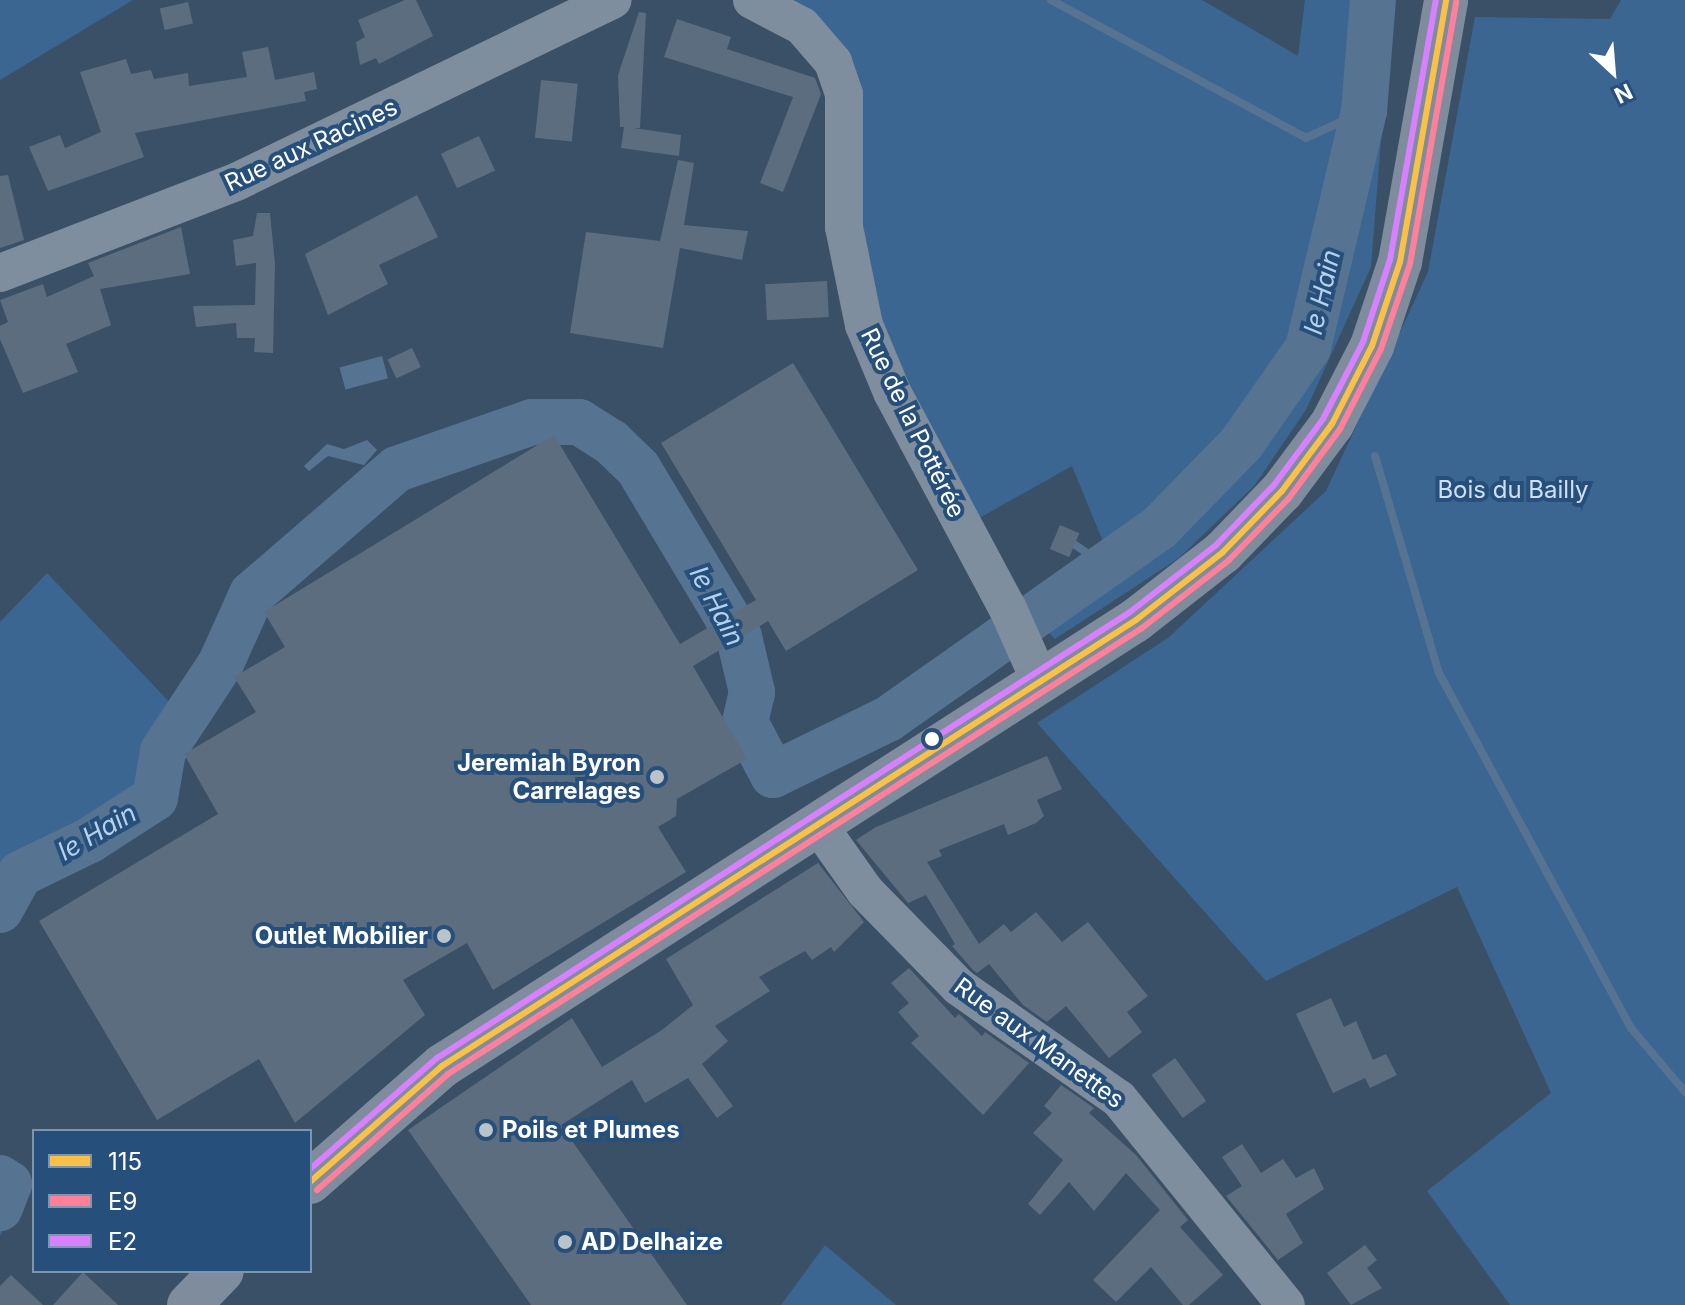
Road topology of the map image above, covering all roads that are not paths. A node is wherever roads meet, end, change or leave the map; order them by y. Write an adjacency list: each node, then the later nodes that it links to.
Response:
1 (613, 0): 4 (street, Rue aux Racines)
2 (752, 0): 5 (street, Rue de la Pottérée)
3 (1446, 0): 5 (main road)
4 (0, 273)
5 (1041, 683): 6 (main road)
6 (817, 823): 7 (main road); 10 (street, Rue aux Manettes)
7 (312, 1180)
8 (220, 1273): 9 (main road)
9 (189, 1305)
10 (1286, 1305)

